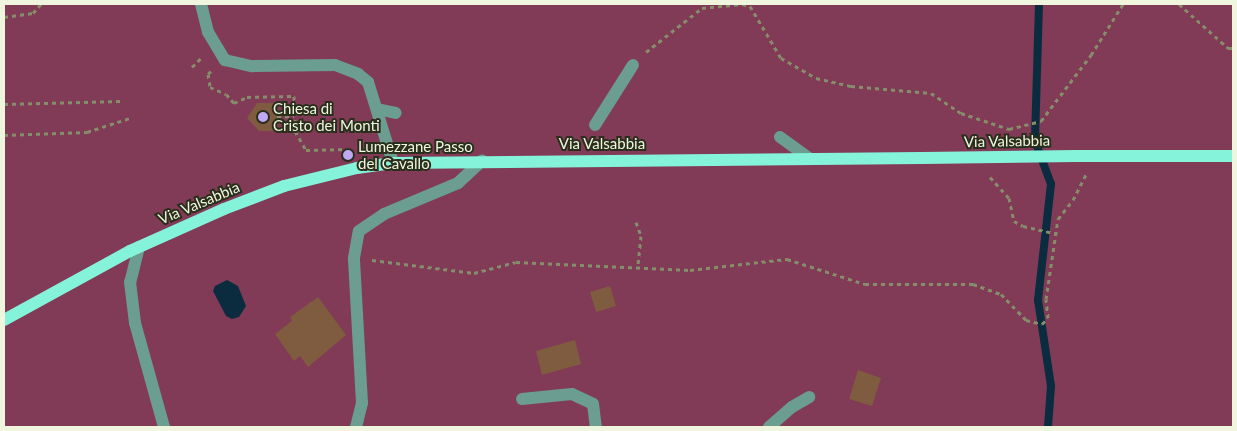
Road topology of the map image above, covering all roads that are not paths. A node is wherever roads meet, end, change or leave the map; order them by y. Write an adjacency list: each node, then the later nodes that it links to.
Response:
1 (200, 4): 3 (street)
2 (633, 65): 5 (street)
3 (377, 109): 4 (street); 10 (street)
4 (396, 113)
5 (596, 125)
6 (780, 137): 8 (street)
7 (1233, 156): 8 (main road, Via Valsabbia, bridge)
8 (810, 159): 9 (main road, Via Valsabbia)
9 (482, 161): 10 (main road, Via Valsabbia); 16 (street)
10 (393, 163): 11 (main road, Via Valsabbia)
11 (135, 249): 12 (main road, Via Valsabbia); 15 (street)
12 (4, 320)
13 (810, 397): 18 (street)
14 (522, 399): 17 (street)
15 (164, 427)
16 (356, 427)
17 (596, 427)
18 (769, 427)

